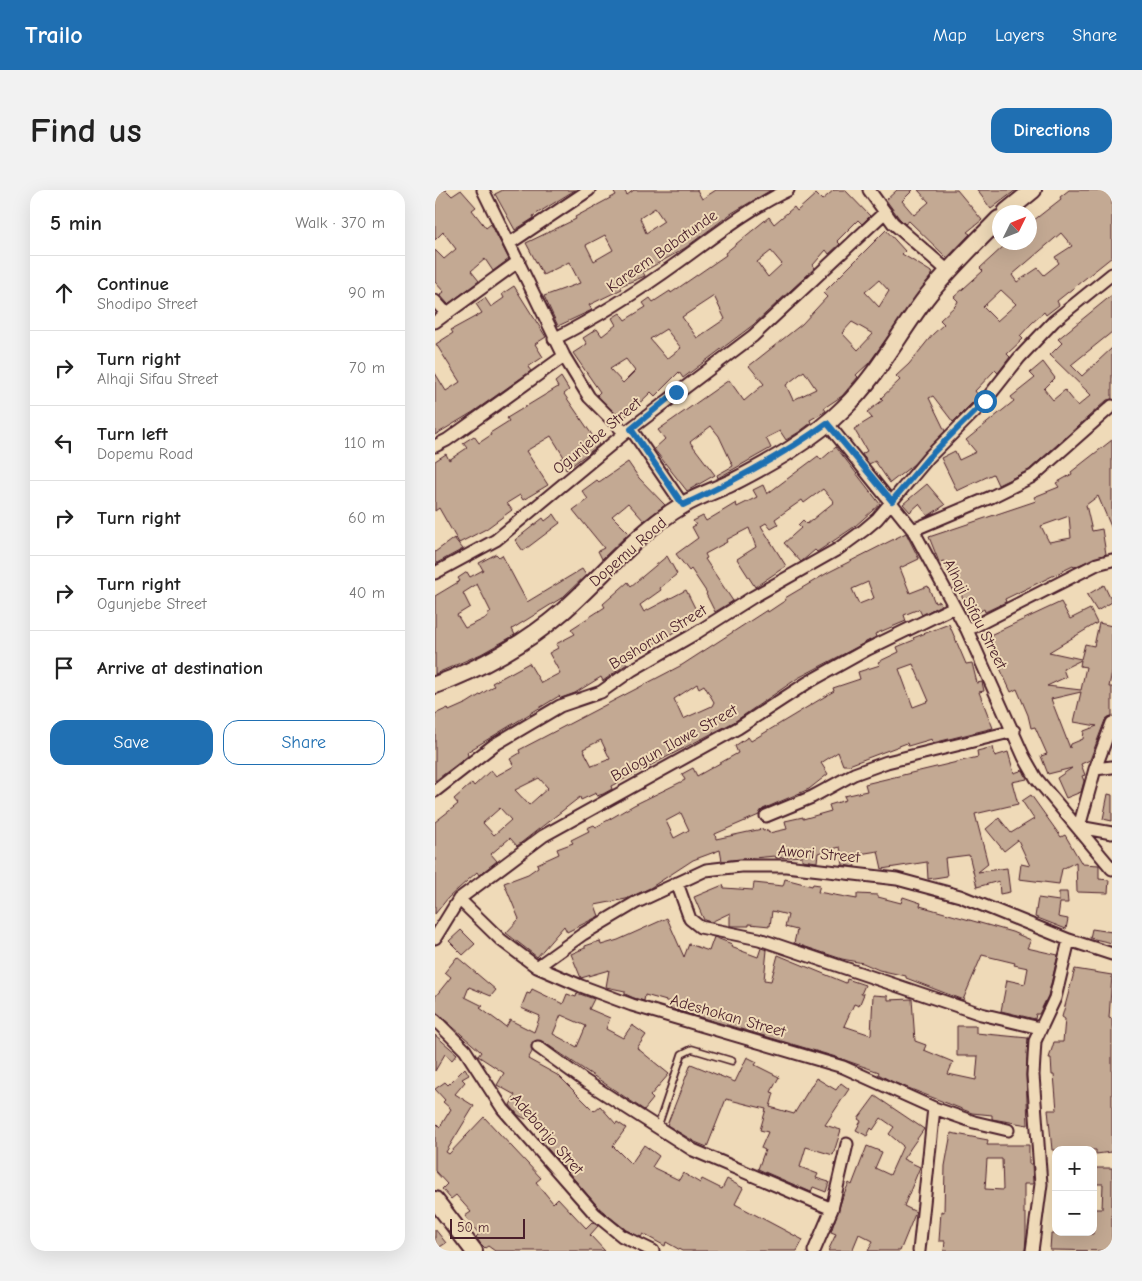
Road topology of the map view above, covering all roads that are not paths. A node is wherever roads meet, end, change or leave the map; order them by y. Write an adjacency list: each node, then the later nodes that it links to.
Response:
1 (483, 190): 9 (street)
2 (589, 190): 9 (street)
3 (788, 190): 16 (street, Kareem Babatunde)
4 (869, 190): 7 (street)
5 (1033, 190): 6 (main road)
6 (1015, 205)
7 (884, 213): 11 (street); 20 (street, Ogunjebe Street)
8 (992, 226): 11 (main road, Dopemu Road)
9 (510, 243): 10 (street)
10 (519, 261): 14 (street); 16 (street)
11 (948, 272): 19 (main road, Dopemu Road)
12 (1112, 274): 22 (street, Bashorun Street)
13 (435, 301): 14 (street)
14 (447, 314): 15 (street)
15 (435, 322)
16 (554, 339): 17 (street)
17 (564, 356): 20 (street); 21 (street)
18 (1112, 406): 24 (street)
19 (827, 423): 22 (street, Alhaji Sifau Street); 23 (main road, Dopemu Road)
20 (628, 431): 23 (street); 26 (street, Ogunjebe Street)
21 (435, 446)
22 (892, 501): 24 (street, Alhaji Sifau Street); 34 (street, Bashorun Street)
23 (683, 505): 29 (main road, Dopemu Road)
24 (913, 530): 27 (street, Alhaji Sifau Street)
25 (1112, 560): 28 (street)
26 (435, 573)
27 (954, 607): 28 (street, Alhaji Sifau Street); 40 (street, Balogun Ilawe Street)
28 (967, 630): 31 (street, Alhaji Sifau Street)
29 (435, 685)
30 (1112, 723): 33 (street)
31 (1013, 731): 35 (street); 36 (street, Alhaji Sifau Street)
32 (1112, 767): 33 (street)
33 (1095, 769): 36 (street)
34 (435, 791)
35 (766, 816)
36 (1079, 827): 37 (street); 38 (street, Alhaji Sifau Street)
37 (1112, 833)
38 (1112, 869)
39 (677, 883): 42 (street, Awori Street); 44 (street, Awori Street); 46 (street)
40 (459, 899): 41 (street, Balogun Ilawe Street); 44 (street, Adeshokan Street)
41 (435, 938)
42 (1069, 940): 43 (street, Awori Street); 46 (street)
43 (1112, 954)
44 (537, 967): 49 (street, Adeshokan Street)
45 (435, 1020): 56 (street, Adebanjo Stret)
46 (1041, 1028): 59 (street)
47 (538, 1047): 50 (street)
48 (732, 1061): 50 (lane)
49 (934, 1108): 51 (street, Adeshokan Street); 58 (street)
50 (657, 1128): 54 (street)
51 (1008, 1130)
52 (847, 1144): 54 (street)
53 (435, 1200): 55 (main road)
54 (832, 1209): 57 (street)
55 (474, 1251)
56 (653, 1251)
57 (814, 1251)
58 (919, 1251)
59 (1032, 1251)

